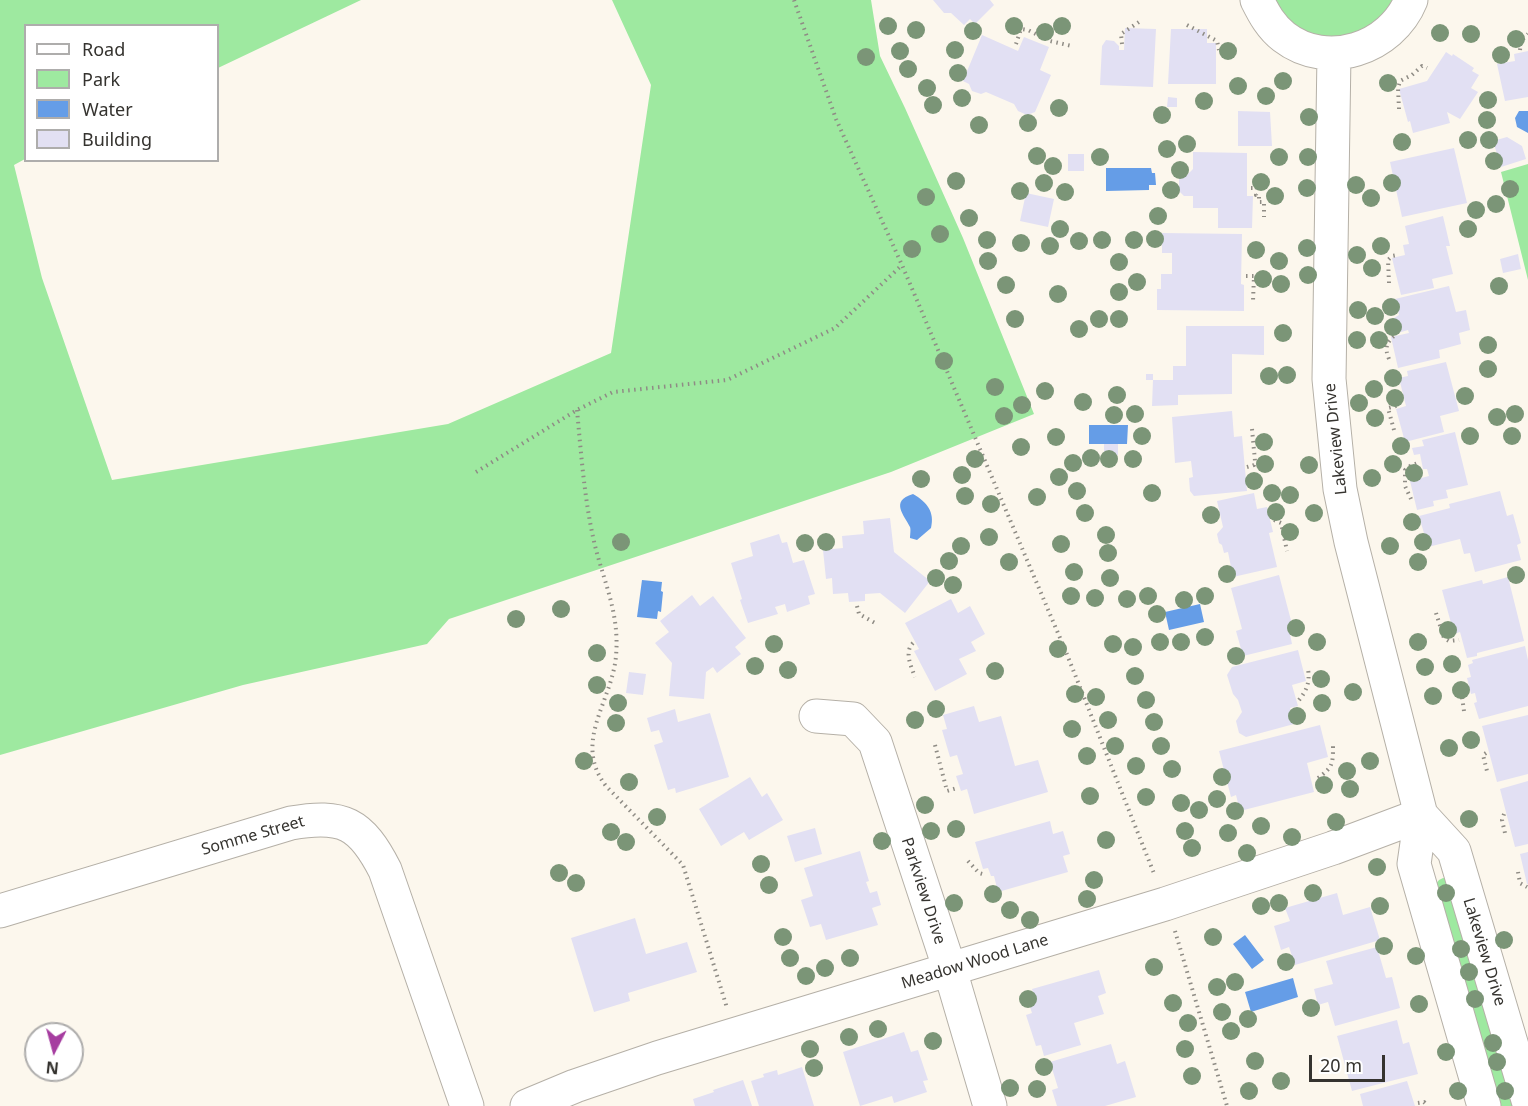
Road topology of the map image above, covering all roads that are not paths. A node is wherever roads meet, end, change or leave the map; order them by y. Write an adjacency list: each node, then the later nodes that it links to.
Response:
1 (1257, 0): 3 (street)
2 (1411, 0): 3 (street)
3 (1334, 54): 5 (street, Lakeview Drive)
4 (816, 717): 7 (street, Parkview Drive)
5 (1421, 815): 7 (street, Meadow Wood Lane); 8 (street, Lakeview Drive); 12 (street, Lakeview Drive)
6 (0, 911): 9 (street, Somme Street)
7 (950, 970): 10 (street, Meadow Wood Lane); 11 (street, Parkview Drive)
8 (1528, 1100)
9 (467, 1106)
10 (527, 1106)
11 (990, 1106)
12 (1484, 1106)

